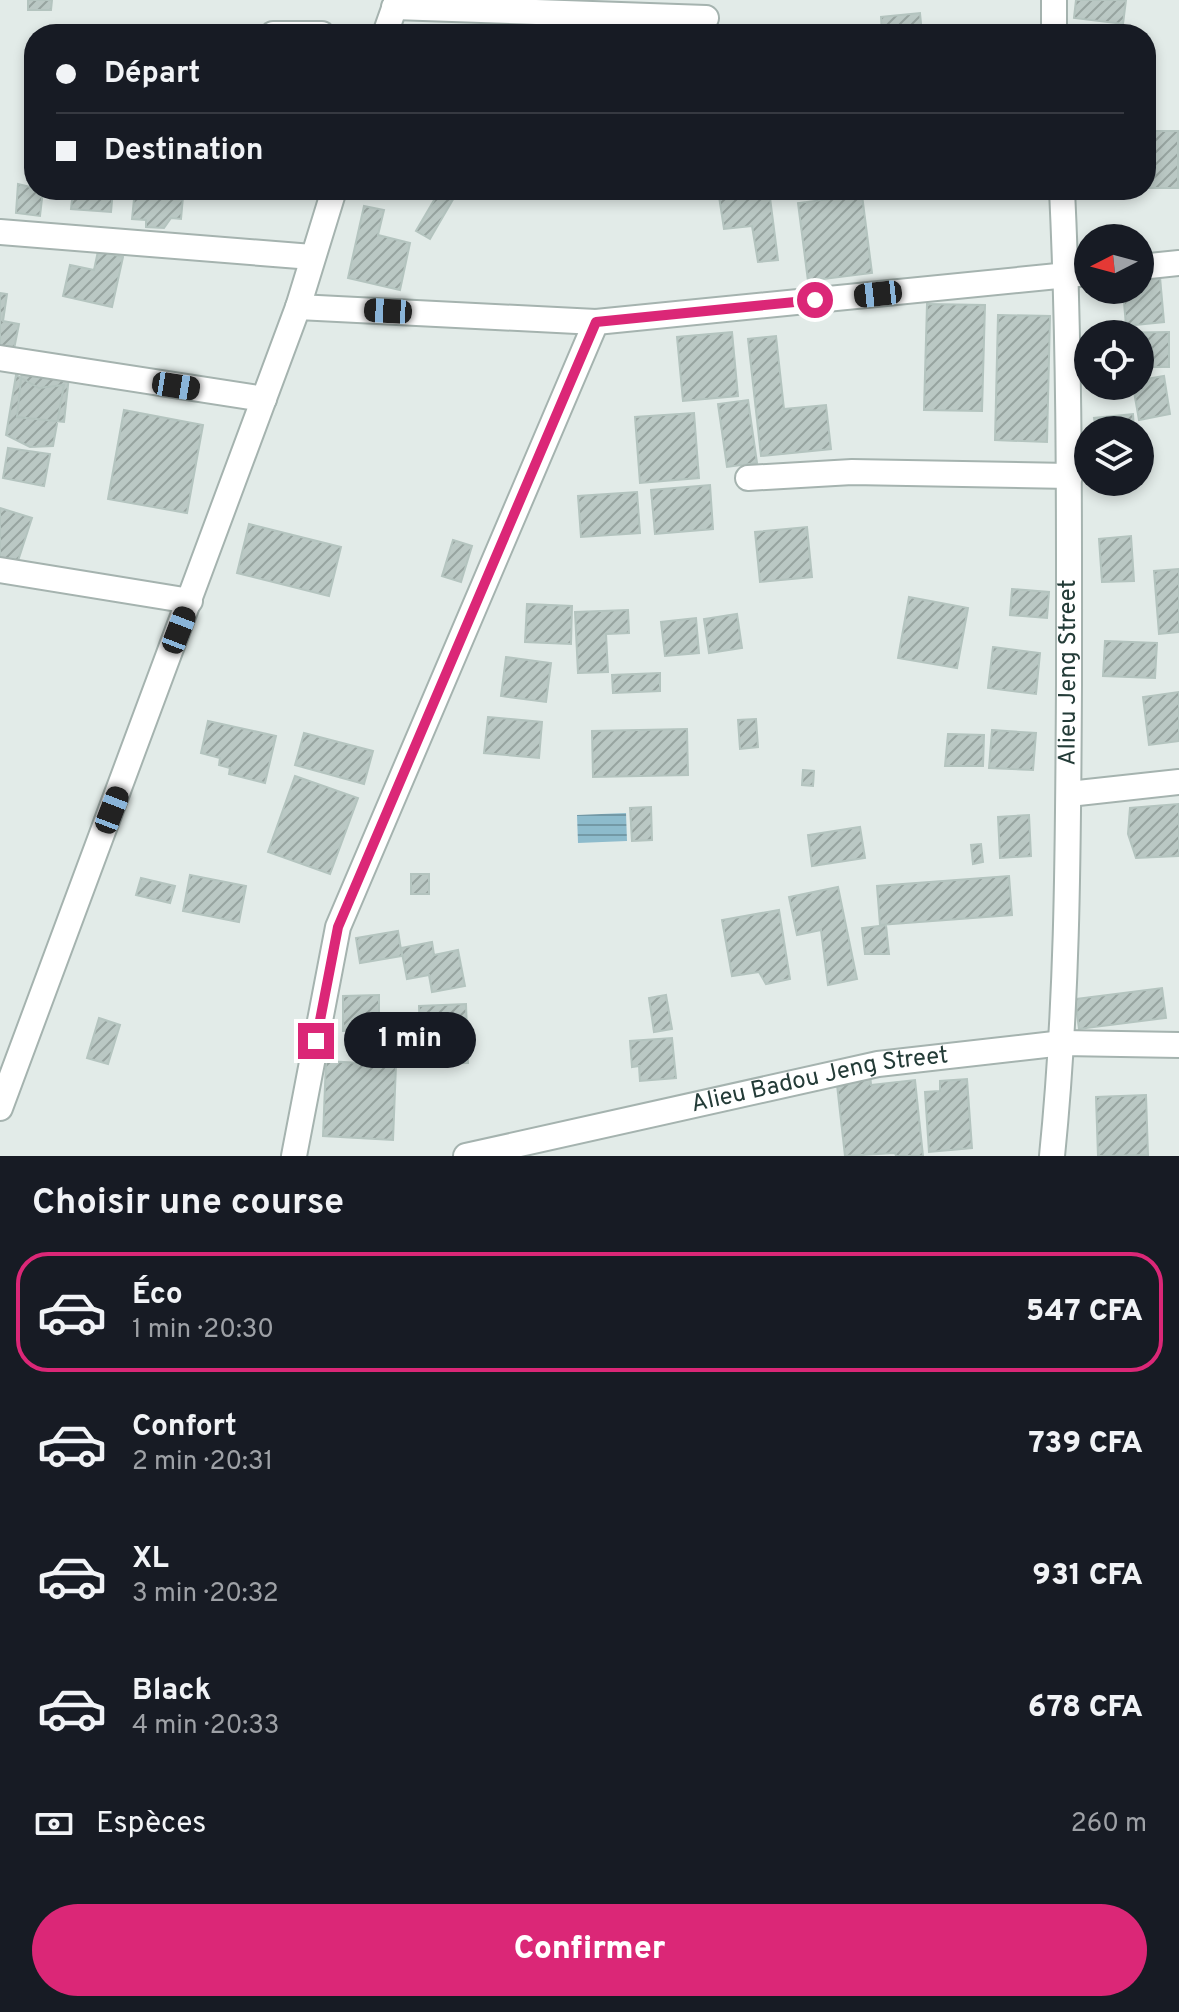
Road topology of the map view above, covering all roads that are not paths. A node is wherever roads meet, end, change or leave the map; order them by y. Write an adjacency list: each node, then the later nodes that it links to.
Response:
1 (1054, 0): 5 (street)
2 (395, 3): 3 (street); 4 (street)
3 (706, 18)
4 (388, 24)
5 (1054, 24)
6 (331, 200): 9 (street)
7 (1064, 200): 10 (street, Alieu Jeng Street)
8 (0, 232): 9 (street)
9 (312, 257): 15 (street)
10 (1074, 257)
11 (1179, 263): 12 (street)
12 (1154, 266)
13 (1074, 274): 16 (street)
14 (1076, 304): 19 (street, Alieu Jeng Street)
15 (298, 307): 16 (street); 18 (street)
16 (596, 322): 28 (street)
17 (0, 358): 18 (street)
18 (264, 399): 22 (street)
19 (1070, 476): 20 (street); 24 (street, Alieu Jeng Street)
20 (748, 478)
21 (0, 570): 22 (street)
22 (190, 601): 27 (street)
23 (1179, 782): 24 (street)
24 (1069, 794): 25 (street, Alieu Jeng Street)
25 (1063, 1043): 26 (street, Alieu Badou Jeng Street); 29 (street, Alieu Badou Jeng Street); 30 (street, Alieu Jeng Street)
26 (1179, 1045)
27 (0, 1108)
28 (294, 1156)
29 (466, 1156)
30 (1052, 1156)

